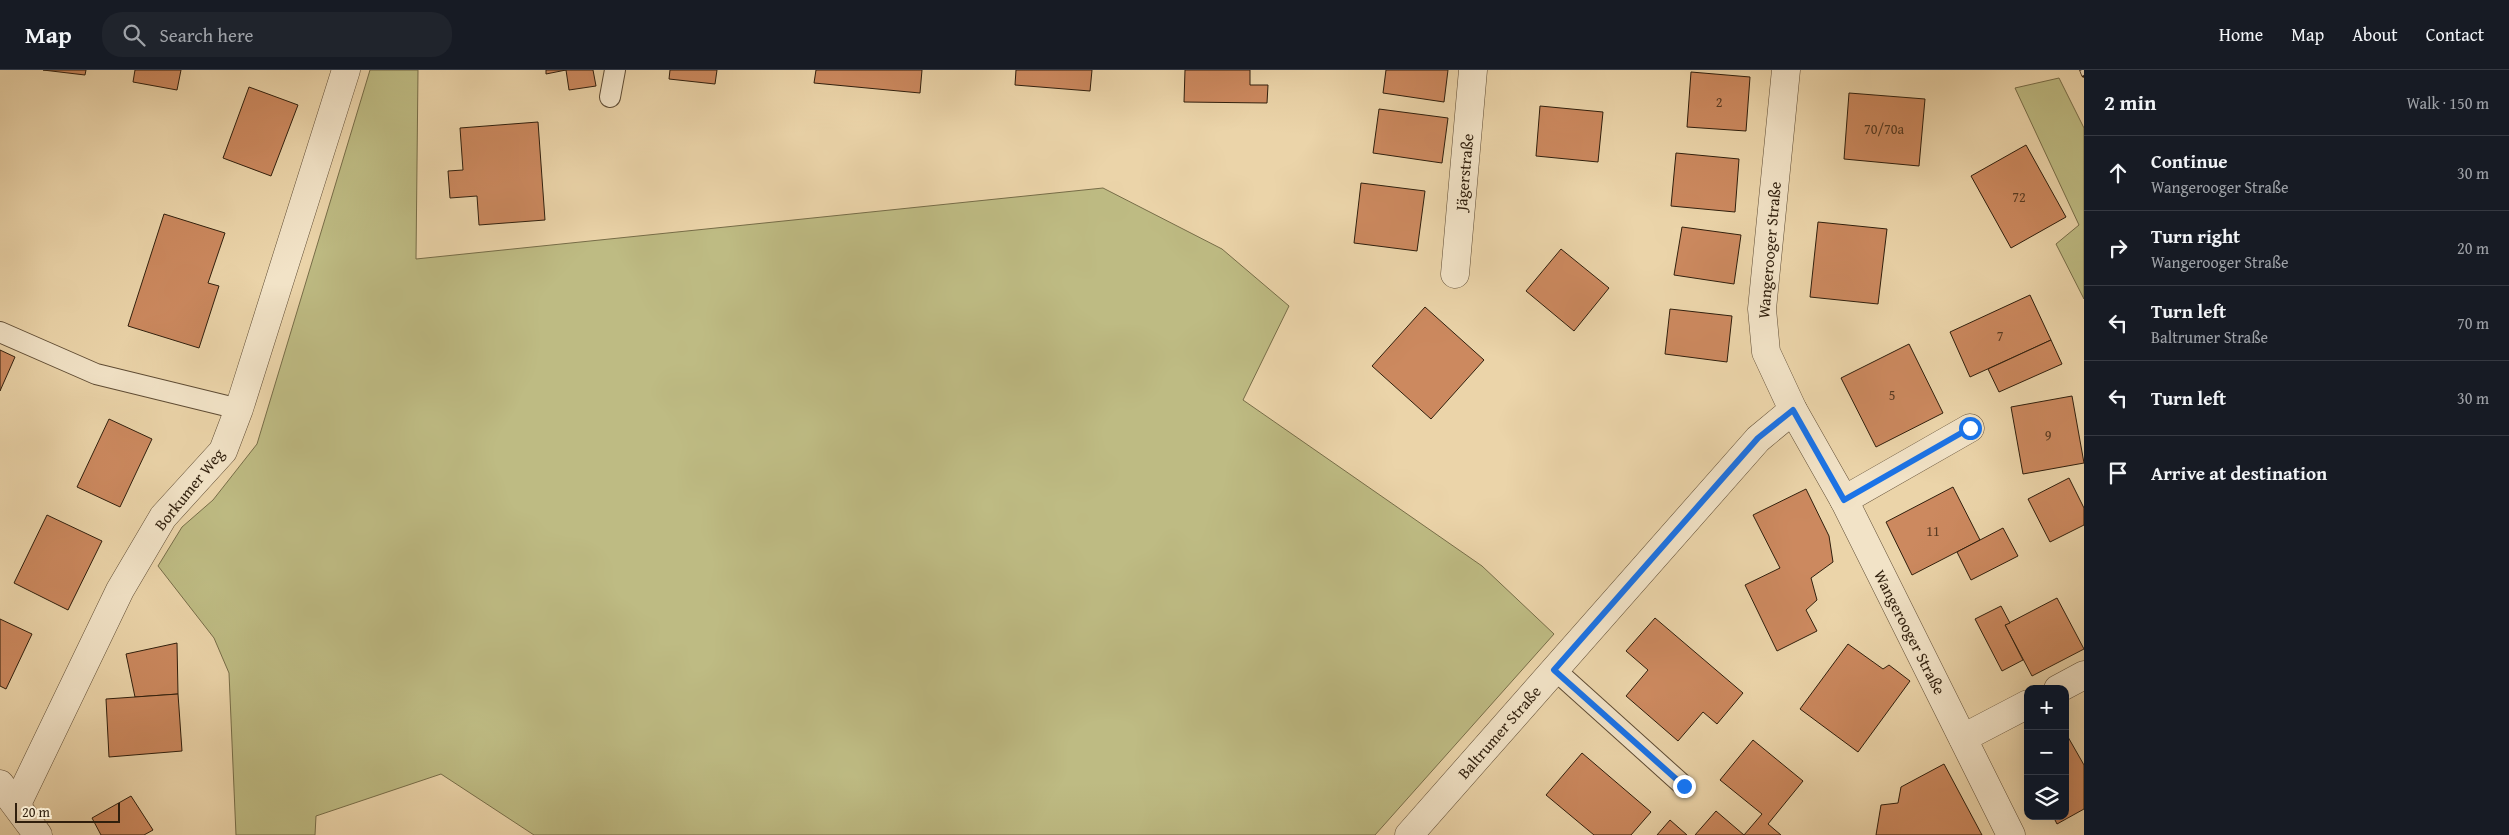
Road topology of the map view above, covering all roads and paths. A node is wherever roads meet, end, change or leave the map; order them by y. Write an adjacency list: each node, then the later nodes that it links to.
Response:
1 (346, 70): 8 (street, Borkumer Weg)
2 (614, 70): 5 (lane)
3 (1474, 70): 6 (street, Jägerstraße)
4 (1786, 70): 9 (street, Wangerooger Straße)
5 (610, 97)
6 (1455, 274)
7 (0, 332): 8 (lane)
8 (239, 409): 19 (street, Borkumer Weg)
9 (1793, 410): 11 (street, Wangerooger Straße); 12 (street, Baltrumer Straße)
10 (1970, 428): 11 (street)
11 (1844, 500): 16 (street, Wangerooger Straße)
12 (1554, 670): 18 (lane); 21 (street, Baltrumer Straße)
13 (2084, 675): 14 (street)
14 (2065, 685)
15 (2024, 706): 16 (street)
16 (1963, 738): 22 (street, Wangerooger Straße)
17 (0, 784): 19 (street)
18 (1684, 786)
19 (17, 804): 20 (street)
20 (38, 835)
21 (1409, 835)
22 (2010, 835)

